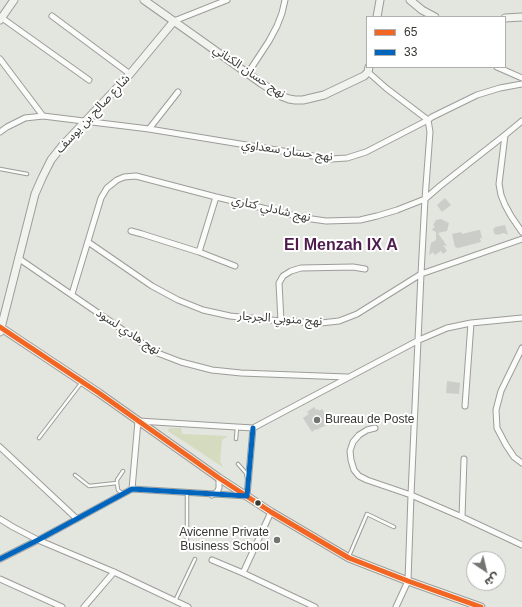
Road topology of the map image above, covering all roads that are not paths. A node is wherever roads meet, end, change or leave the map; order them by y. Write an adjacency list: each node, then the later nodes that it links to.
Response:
1 (14, 0): 12 (street)
2 (144, 0): 13 (street, نهج حسان الكناني)
3 (227, 0): 13 (street)
4 (285, 0): 17 (street)
5 (380, 0): 8 (street)
6 (410, 0): 9 (street)
7 (52, 16): 18 (street)
8 (378, 16)
9 (432, 16)
10 (522, 17): 11 (street)
11 (506, 18)
12 (1, 19): 20 (street)
13 (174, 21): 17 (street, نهج حسان الكناني); 18 (street, شارع صالح بن يوسف)
14 (0, 59): 23 (street)
15 (499, 68): 19 (street)
16 (368, 69): 17 (street, نهج حسان الكناني); 24 (street)
17 (248, 73)
18 (130, 74): 26 (street, شارع صالح بن يوسف)
19 (522, 78)
20 (88, 80)
21 (522, 84): 24 (street, نهج حسان سعداوي)
22 (178, 92): 27 (street)
23 (43, 116): 26 (street, نهج حسان سعداوي); 28 (street, نهج حسان سعداوي)
24 (428, 120): 27 (street, نهج حسان سعداوي); 33 (street)
25 (522, 120): 29 (street, نهج شادلي كتاري)
26 (85, 121): 27 (street, نهج حسان سعداوي); 39 (street, شارع صالح بن يوسف)
27 (149, 129)
28 (0, 132)
29 (505, 135): 33 (street, نهج شادلي كتاري); 35 (street)
30 (0, 169): 31 (lane)
31 (27, 174)
32 (216, 197): 33 (street, نهج شادلي كتاري); 37 (street, نهج شادلي كتاري); 38 (street)
33 (425, 199): 42 (street)
34 (131, 231): 38 (street)
35 (522, 232)
36 (522, 239): 42 (street, نهج منوبي الجرجار)
37 (88, 242): 43 (street, نهج شادلي كتاري); 45 (street, نهج منوبي الجرجار)
38 (198, 252): 40 (street)
39 (18, 258): 43 (street, نهج هادي لسود); 47 (street, شارع صالح بن يوسف)
40 (235, 266)
41 (365, 269): 45 (street)
42 (422, 274): 45 (street, نهج منوبي الجرجار); 48 (street)
43 (72, 294): 50 (street, نهج هادي لسود)
44 (522, 318): 46 (street)
45 (281, 321)
46 (470, 323): 48 (street); 52 (street)
47 (0, 329): 51 (street)
48 (419, 340): 50 (street); 72 (street)
49 (522, 348): 61 (street)
50 (348, 377): 55 (street)
51 (82, 381): 53 (street); 57 (lane)
52 (466, 406)
53 (138, 420): 54 (street); 65 (street); 68 (street)
54 (237, 427): 55 (street); 58 (lane)
55 (253, 428): 66 (street)
56 (375, 428): 72 (street)
57 (39, 438)
58 (236, 440)
59 (0, 447): 77 (street)
60 (464, 459): 75 (street)
61 (522, 463)
62 (238, 464): 66 (lane)
63 (123, 471): 67 (lane)
64 (76, 475): 67 (lane)
65 (219, 478): 71 (street); 73 (street)
66 (248, 483): 73 (street)
67 (117, 484): 70 (lane)
68 (132, 488): 69 (street); 70 (street)
69 (187, 493): 71 (street); 81 (lane)
70 (123, 494): 77 (street)
71 (212, 495): 73 (street)
72 (411, 495): 75 (street); 89 (street)
73 (247, 496): 74 (street)
74 (271, 512): 83 (street); 87 (street)
75 (462, 516): 80 (street)
76 (0, 519): 79 (street)
77 (77, 519): 79 (street)
78 (394, 527): 83 (lane)
79 (38, 540): 82 (street); 86 (street)
80 (522, 545)
81 (187, 548)
82 (0, 558)
83 (349, 558): 89 (street)
84 (195, 559): 90 (lane)
85 (212, 560): 87 (street)
86 (114, 572): 90 (street); 93 (street)
87 (243, 573): 94 (street)
88 (0, 579): 92 (street)
89 (408, 581): 95 (street); 96 (street)
90 (175, 601): 91 (street)
91 (185, 606)
92 (62, 607)
93 (84, 607)
94 (313, 607)
95 (396, 607)
96 (481, 607)

